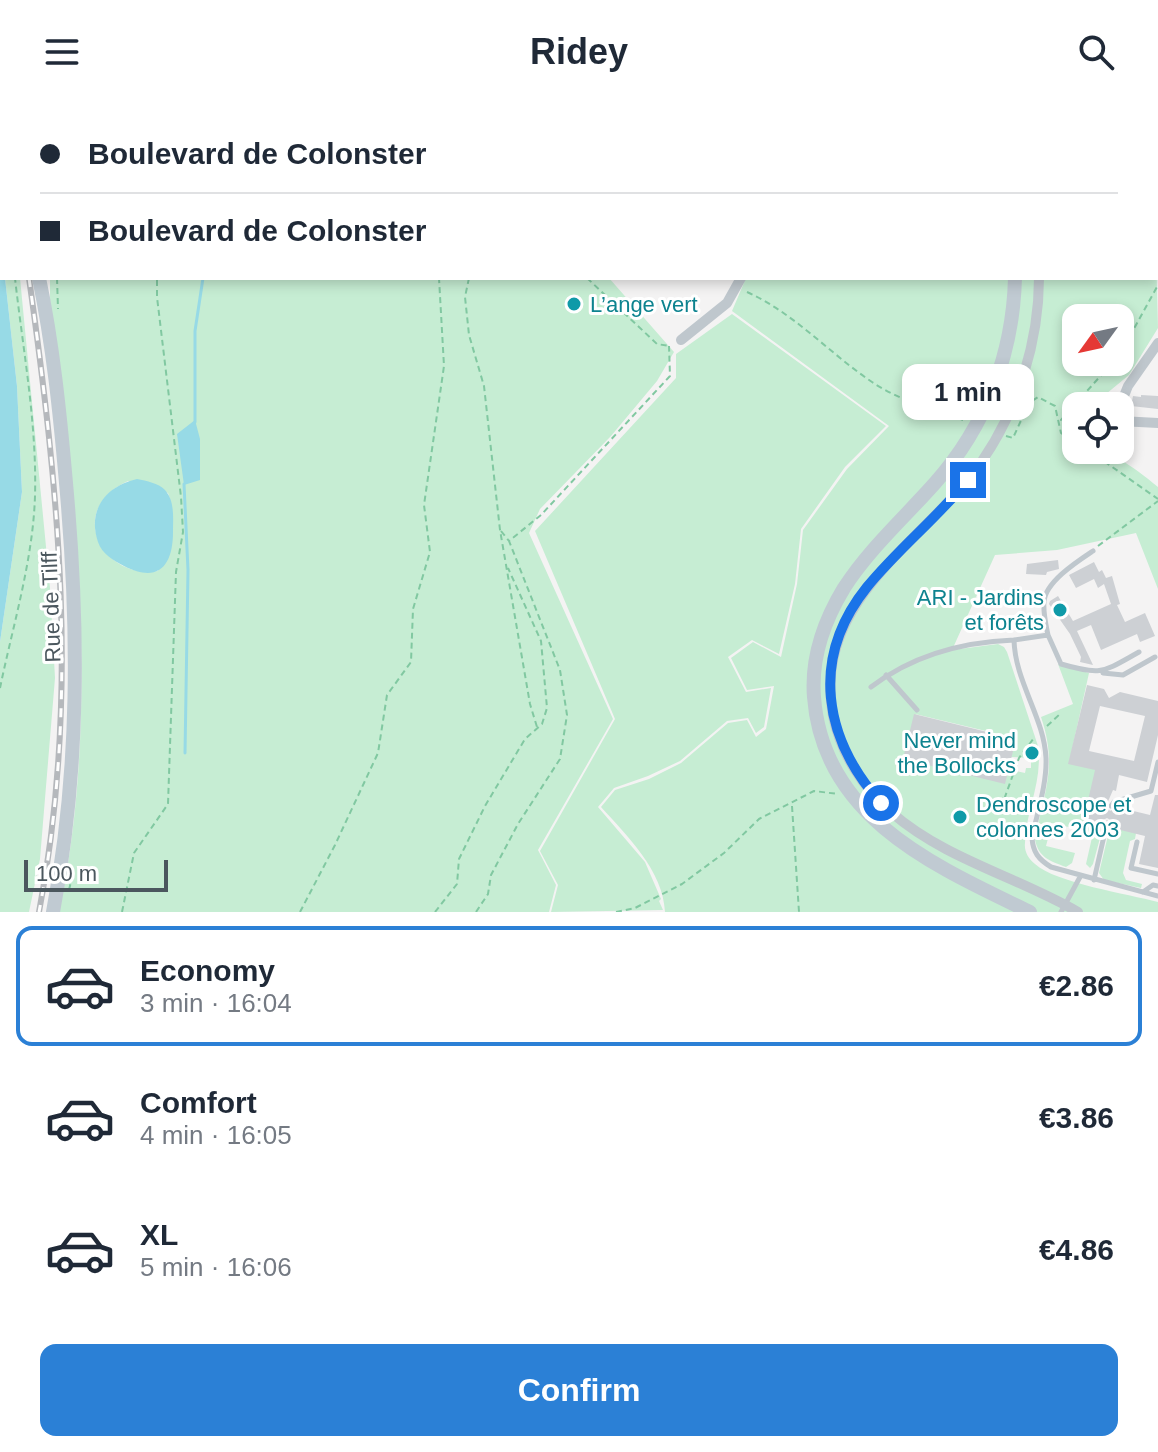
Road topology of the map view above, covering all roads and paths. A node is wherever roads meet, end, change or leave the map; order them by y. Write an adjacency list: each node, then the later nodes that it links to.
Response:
1 (15, 280): 35 (path)
2 (41, 280): 54 (main road, Rue de Tilff)
3 (157, 280): 55 (path)
4 (439, 280): 56 (path)
5 (469, 280): 24 (path)
6 (589, 280): 25 (path)
7 (1015, 280): 61 (main road)
8 (1039, 280): 53 (street)
9 (739, 283): 12 (street); 17 (path)
10 (1158, 285): 11 (path)
11 (1134, 329)
12 (681, 340)
13 (1158, 343): 16 (street)
14 (1100, 376): 15 (path)
15 (1086, 392)
16 (1126, 392)
17 (967, 421)
18 (1134, 422): 19 (street)
19 (1158, 423)
20 (1062, 434): 21 (path)
21 (1005, 436)
22 (1108, 464): 23 (path)
23 (1158, 500): 26 (path)
24 (500, 530): 25 (path); 27 (path)
25 (509, 541): 58 (path)
26 (1093, 551): 28 (lane)
27 (506, 563): 38 (path); 38 (path)
28 (1048, 635): 29 (lane); 32 (lane)
29 (1014, 640): 33 (lane); 39 (lane)
30 (1139, 652): 32 (lane)
31 (1155, 657): 32 (lane)
32 (1102, 673)
33 (886, 675): 34 (lane); 36 (lane)
34 (871, 687)
35 (0, 688)
36 (917, 710)
37 (1061, 713): 39 (path)
38 (537, 727): 57 (path)
39 (1041, 732): 44 (path); 48 (lane)
40 (1158, 762): 43 (lane)
41 (832, 782): 42 (path)
42 (792, 803): 59 (path); 60 (path)
43 (1111, 806)
44 (1001, 808)
45 (1107, 823): 49 (lane)
46 (1137, 842): 47 (lane)
47 (1158, 874)
48 (1080, 877): 49 (lane); 53 (lane)
49 (1094, 880): 51 (lane)
50 (1156, 884): 51 (lane)
51 (1143, 892): 52 (lane)
52 (1158, 896)
53 (1064, 909): 62 (street)
54 (53, 912)
55 (122, 912)
56 (300, 912)
57 (435, 912)
58 (476, 912)
59 (616, 912)
60 (799, 912)
61 (1030, 912)
62 (1078, 912)

